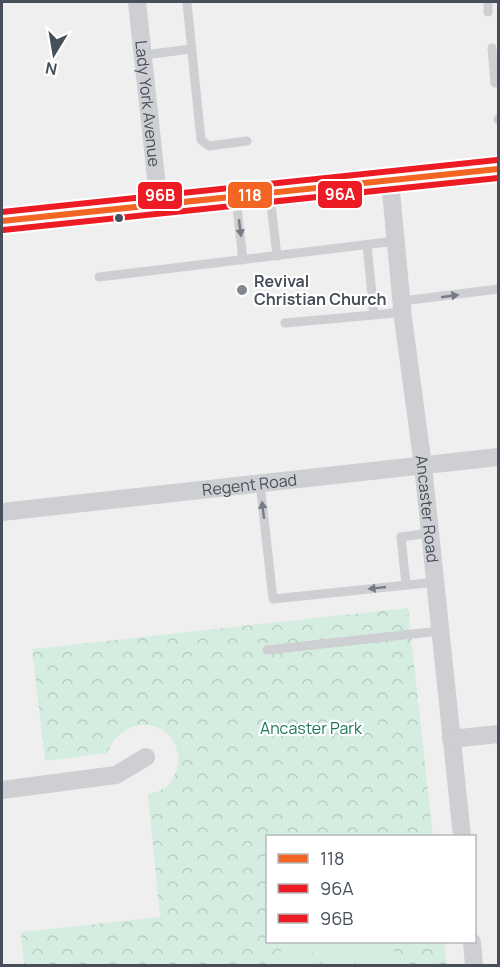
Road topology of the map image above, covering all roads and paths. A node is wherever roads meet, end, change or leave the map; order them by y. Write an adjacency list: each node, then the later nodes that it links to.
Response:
1 (137, 2): 7 (street, Lady York Avenue)
2 (488, 2): 4 (lane)
3 (187, 3): 6 (lane)
4 (488, 12)
5 (492, 48): 8 (lane)
6 (191, 49): 7 (lane); 9 (lane)
7 (144, 55): 14 (street, Lady York Avenue)
8 (495, 83)
9 (248, 141)
10 (498, 169): 11 (main road)
11 (390, 181): 12 (main road); 16 (street, Ancaster Road)
12 (270, 193): 13 (main road); 18 (lane)
13 (236, 197): 14 (main road); 19 (lane, one-way to 19)
14 (159, 205): 15 (main road)
15 (2, 220)
16 (396, 241): 17 (lane); 22 (street, Ancaster Road)
17 (367, 245): 18 (lane); 23 (lane)
18 (277, 256): 19 (lane)
19 (243, 260): 20 (lane)
20 (99, 277)
21 (498, 289): 22 (lane, one-way to 21)
22 (402, 307): 23 (lane); 26 (street, Ancaster Road)
23 (374, 315): 24 (lane)
24 (285, 323)
25 (498, 458): 26 (street, Regent Road)
26 (423, 466): 27 (street, Regent Road); 29 (street, Ancaster Road)
27 (260, 483): 28 (street, Regent Road); 31 (lane, one-way to 27)
28 (2, 512)
29 (430, 533): 30 (street, Ancaster Road); 31 (lane)
30 (436, 582): 31 (lane); 32 (street, Ancaster Road)
31 (406, 585)
32 (440, 631): 33 (lane); 35 (street, Ancaster Road)
33 (267, 650)
34 (498, 734): 35 (street)
35 (451, 739): 38 (street, Ancaster Road)
36 (146, 758): 37 (street)
37 (2, 790)
38 (462, 835)
39 (472, 943): 40 (street)
40 (474, 966)

